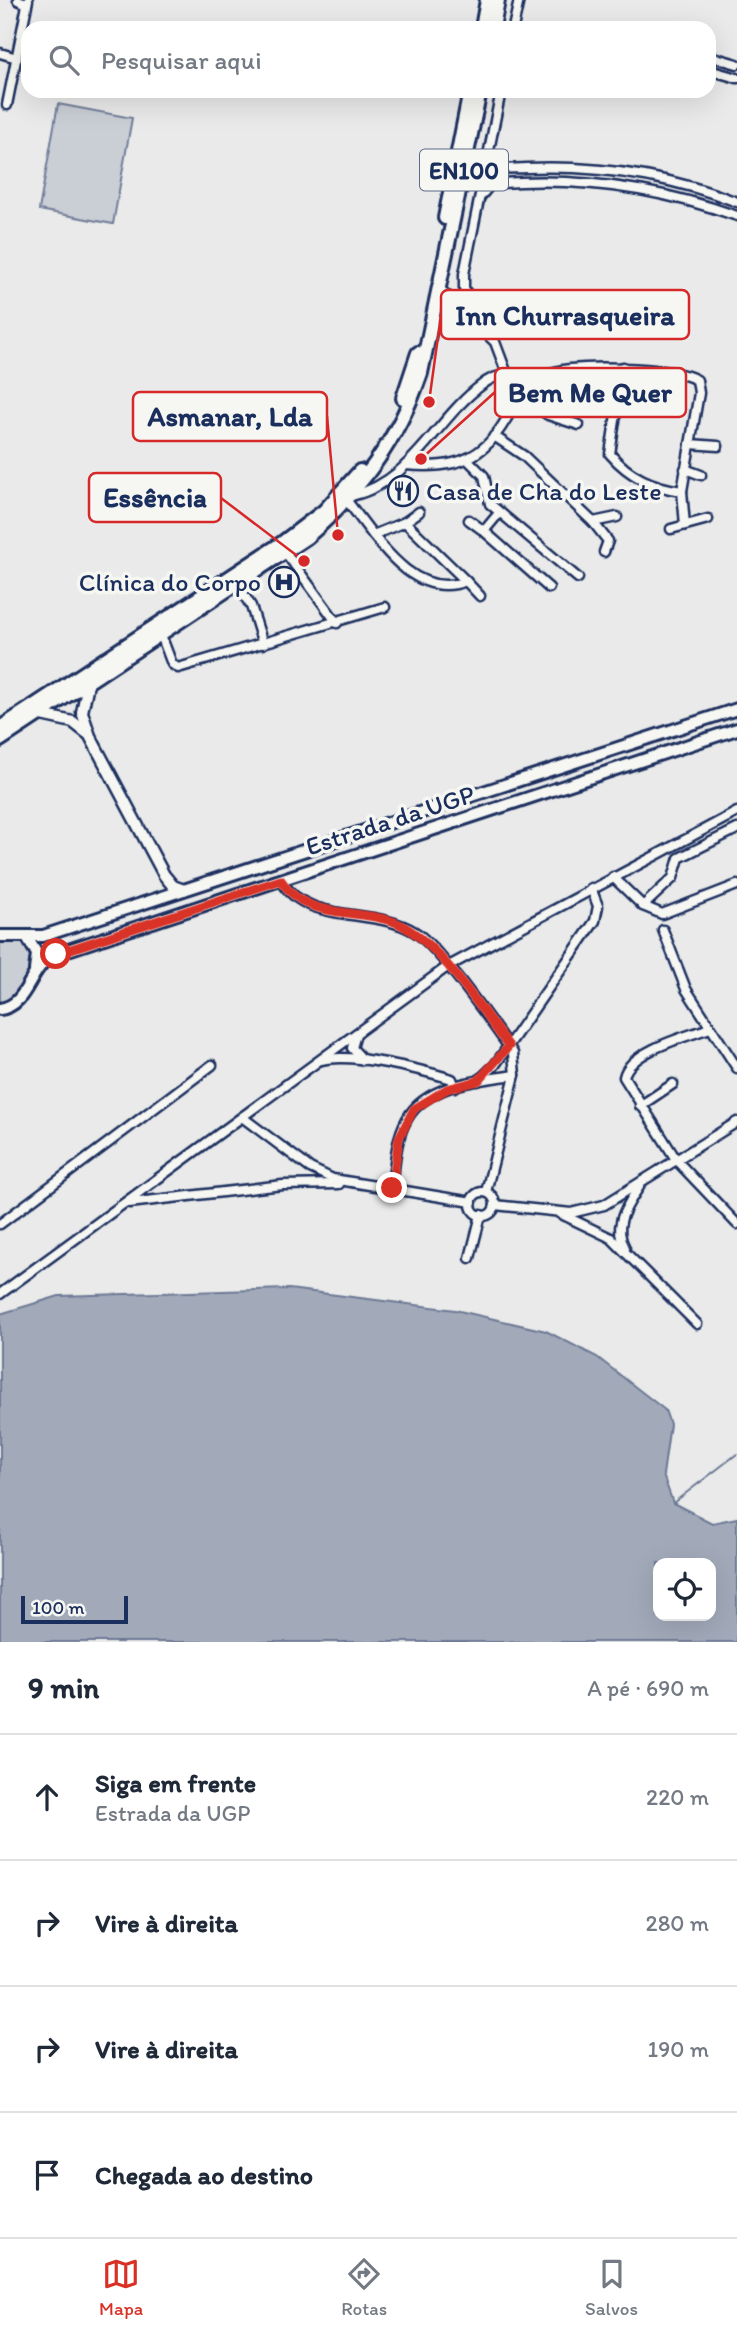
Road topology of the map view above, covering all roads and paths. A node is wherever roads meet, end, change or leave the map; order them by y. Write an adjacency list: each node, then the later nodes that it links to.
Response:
1 (18, 0): 5 (street)
2 (487, 0): 7 (main road)
3 (498, 0): 8 (main road)
4 (519, 0): 9 (street)
5 (28, 2): 6 (street)
6 (25, 21)
7 (483, 21)
8 (494, 21)
9 (516, 21)
10 (21, 41): 12 (street)
11 (0, 54): 12 (street)
12 (18, 58): 20 (street)
13 (716, 58): 14 (street)
14 (737, 64)
15 (716, 72): 16 (street)
16 (737, 78)
17 (469, 98): 76 (main road, EN100)
18 (479, 98): 32 (main road, EN100)
19 (500, 98): 21 (street)
20 (7, 105)
21 (490, 148): 22 (street); 23 (street)
22 (504, 169): 23 (street); 24 (street)
23 (485, 174): 26 (street); 29 (street)
24 (646, 176): 25 (street); 27 (street)
25 (671, 181): 28 (street); 30 (street)
26 (501, 183): 27 (street); 29 (street)
27 (642, 190): 28 (street)
28 (667, 195): 31 (street)
29 (480, 197): 33 (street)
30 (737, 202)
31 (737, 216)
32 (440, 289): 33 (street); 50 (main road, EN100)
33 (467, 316): 35 (street); 36 (street)
34 (537, 316): 35 (street)
35 (488, 318): 36 (street)
36 (480, 327): 38 (street)
37 (623, 368): 39 (street); 43 (street); 49 (street)
38 (507, 374): 39 (street); 46 (street)
39 (528, 377): 40 (street)
40 (520, 394): 41 (street); 42 (street)
41 (579, 425)
42 (494, 436): 45 (street); 57 (street)
43 (690, 444): 44 (street); 47 (street)
44 (718, 446)
45 (469, 461): 46 (street); 52 (street)
46 (406, 466): 50 (street)
47 (685, 469): 48 (street); 49 (street)
48 (701, 475)
49 (682, 491): 58 (street)
50 (349, 498): 61 (street); 62 (main road, EN100)
51 (419, 512): 56 (street)
52 (499, 513): 60 (street); 64 (street)
53 (617, 517): 57 (street)
54 (708, 519): 58 (street)
55 (469, 520): 60 (street)
56 (405, 522): 61 (street); 65 (street)
57 (593, 522): 63 (street)
58 (685, 525): 59 (street)
59 (671, 529)
60 (484, 531): 67 (street)
61 (373, 535): 65 (street)
62 (285, 552): 66 (main road, EN100); 70 (street)
63 (604, 552)
64 (578, 578)
65 (466, 581): 68 (street)
66 (237, 584): 71 (main road, EN100); 72 (street)
67 (549, 588)
68 (480, 596)
69 (385, 607): 70 (street)
70 (337, 623): 72 (street)
71 (161, 635): 72 (street); 73 (main road, EN100)
72 (263, 644)
73 (88, 684): 75 (main road, EN100); 78 (street)
74 (737, 709): 87 (main road)
75 (41, 715): 78 (street); 79 (main road, EN100)
76 (0, 728)
77 (737, 729): 84 (main road, Estrada da UGP)
78 (90, 736): 82 (street)
79 (0, 740)
80 (737, 812): 83 (street)
81 (737, 829): 89 (street)
82 (163, 875): 87 (street); 88 (street)
83 (613, 877): 86 (street); 89 (street)
84 (281, 880): 94 (street); 95 (main road, Estrada da UGP)
85 (737, 885): 89 (street)
86 (591, 888): 94 (street); 100 (street)
87 (184, 890): 88 (main road)
88 (157, 899): 93 (main road)
89 (643, 906)
90 (0, 928): 92 (street)
91 (663, 930): 98 (street)
92 (6, 935): 93 (main road)
93 (27, 937): 95 (main road)
94 (447, 967): 99 (street); 100 (street)
95 (35, 970): 96 (main road, Estrada da UGP)
96 (5, 1008): 97 (street)
97 (0, 1018)
98 (710, 1028): 104 (street); 109 (street)
99 (358, 1031): 101 (street); 102 (street)
100 (509, 1046): 105 (street); 106 (street)
101 (365, 1061): 102 (street); 108 (street)
102 (317, 1062): 110 (street)
103 (212, 1065): 122 (street)
104 (737, 1068)
105 (515, 1075): 106 (street); 116 (street)
106 (478, 1081): 108 (street)
107 (673, 1084): 109 (street)
108 (455, 1087): 115 (street)
109 (640, 1106): 112 (street)
110 (242, 1117): 114 (street); 118 (street)
111 (737, 1122): 112 (street)
112 (677, 1161): 113 (street); 123 (street)
113 (640, 1184): 120 (street); 124 (street)
114 (359, 1186): 115 (street); 118 (street)
115 (392, 1188): 117 (street)
116 (486, 1192): 117 (street); 119 (street)
117 (471, 1202): 121 (street)
118 (127, 1203): 126 (street)
119 (495, 1205): 120 (street); 121 (street)
120 (559, 1213): 124 (street)
121 (481, 1215): 125 (street)
122 (0, 1224)
123 (737, 1224)
124 (631, 1257): 127 (street)
125 (470, 1258)
126 (0, 1294)
127 (697, 1324)

